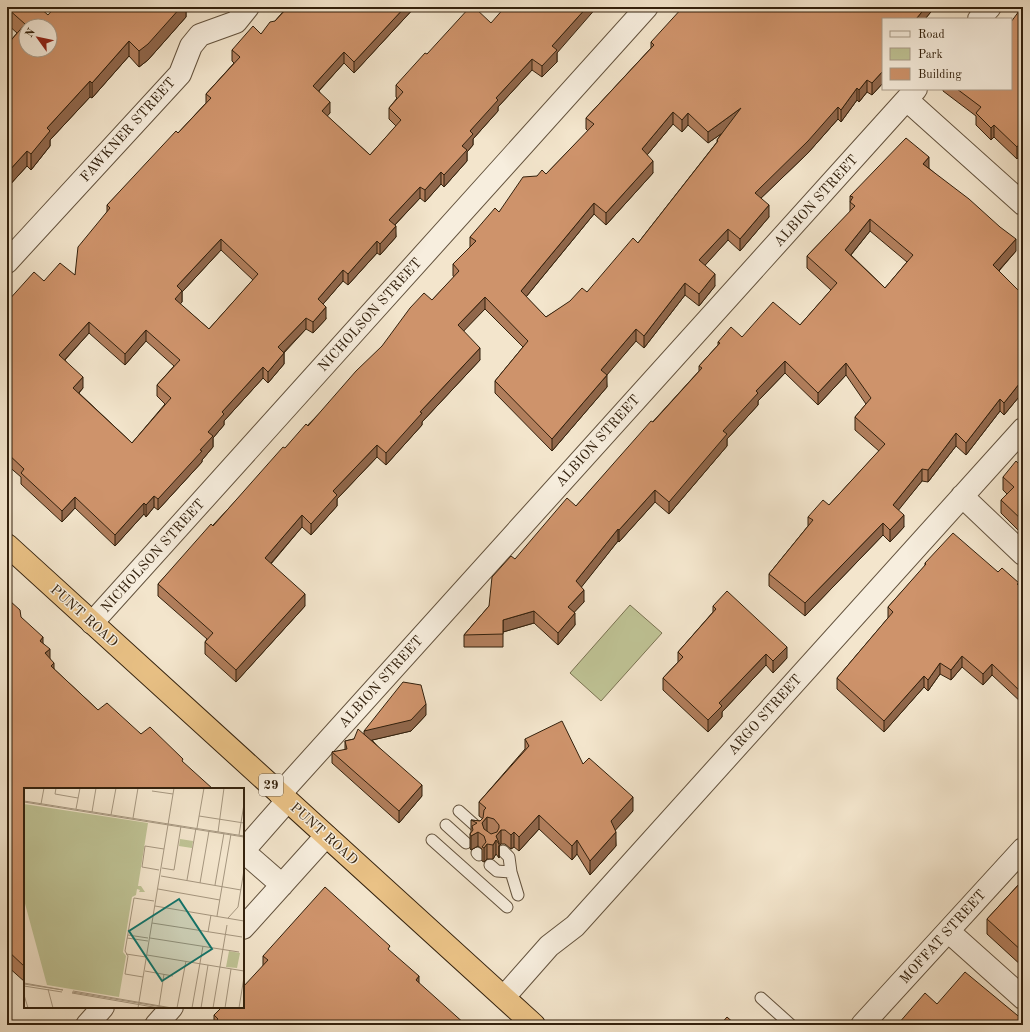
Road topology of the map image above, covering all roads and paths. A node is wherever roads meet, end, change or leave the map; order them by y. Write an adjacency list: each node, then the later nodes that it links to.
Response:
1 (248, 7): 7 (street, FAWKNER STREET)
2 (647, 7): 12 (street, NICHOLSON STREET)
3 (990, 7): 4 (street)
4 (980, 18)
5 (911, 94): 6 (street); 13 (street, ALBION STREET)
6 (1023, 204)
7 (7, 262)
8 (1023, 429): 9 (street, ARGO STREET)
9 (962, 496): 11 (street); 31 (street, ARGO STREET)
10 (7, 545): 12 (highway, PUNT ROAD / 29)
11 (1023, 554)
12 (92, 622): 13 (highway, PUNT ROAD / 29)
13 (284, 797): 17 (highway, PUNT ROAD / 29); 21 (street, ALBION STREET)
14 (459, 811): 16 (lane)
15 (446, 825): 19 (lane)
16 (478, 828)
17 (326, 836): 26 (street); 31 (highway, PUNT ROAD / 29)
18 (432, 840): 28 (lane)
19 (466, 843)
20 (1023, 849): 30 (street, MOFFAT STREET)
21 (244, 850)
22 (503, 851): 25 (lane)
23 (244, 852): 26 (street)
24 (490, 865): 25 (lane)
25 (511, 872): 27 (lane)
26 (282, 885): 29 (street)
27 (518, 895)
28 (507, 907)
29 (244, 927)
30 (948, 931): 33 (street); 40 (street, MOFFAT STREET)
31 (504, 997): 36 (highway, PUNT ROAD / 29)
32 (761, 998): 39 (lane)
33 (1023, 998)
34 (102, 1008): 37 (street)
35 (171, 1008): 38 (street)
36 (530, 1024)
37 (87, 1025)
38 (156, 1025)
39 (791, 1025)
40 (862, 1025)

